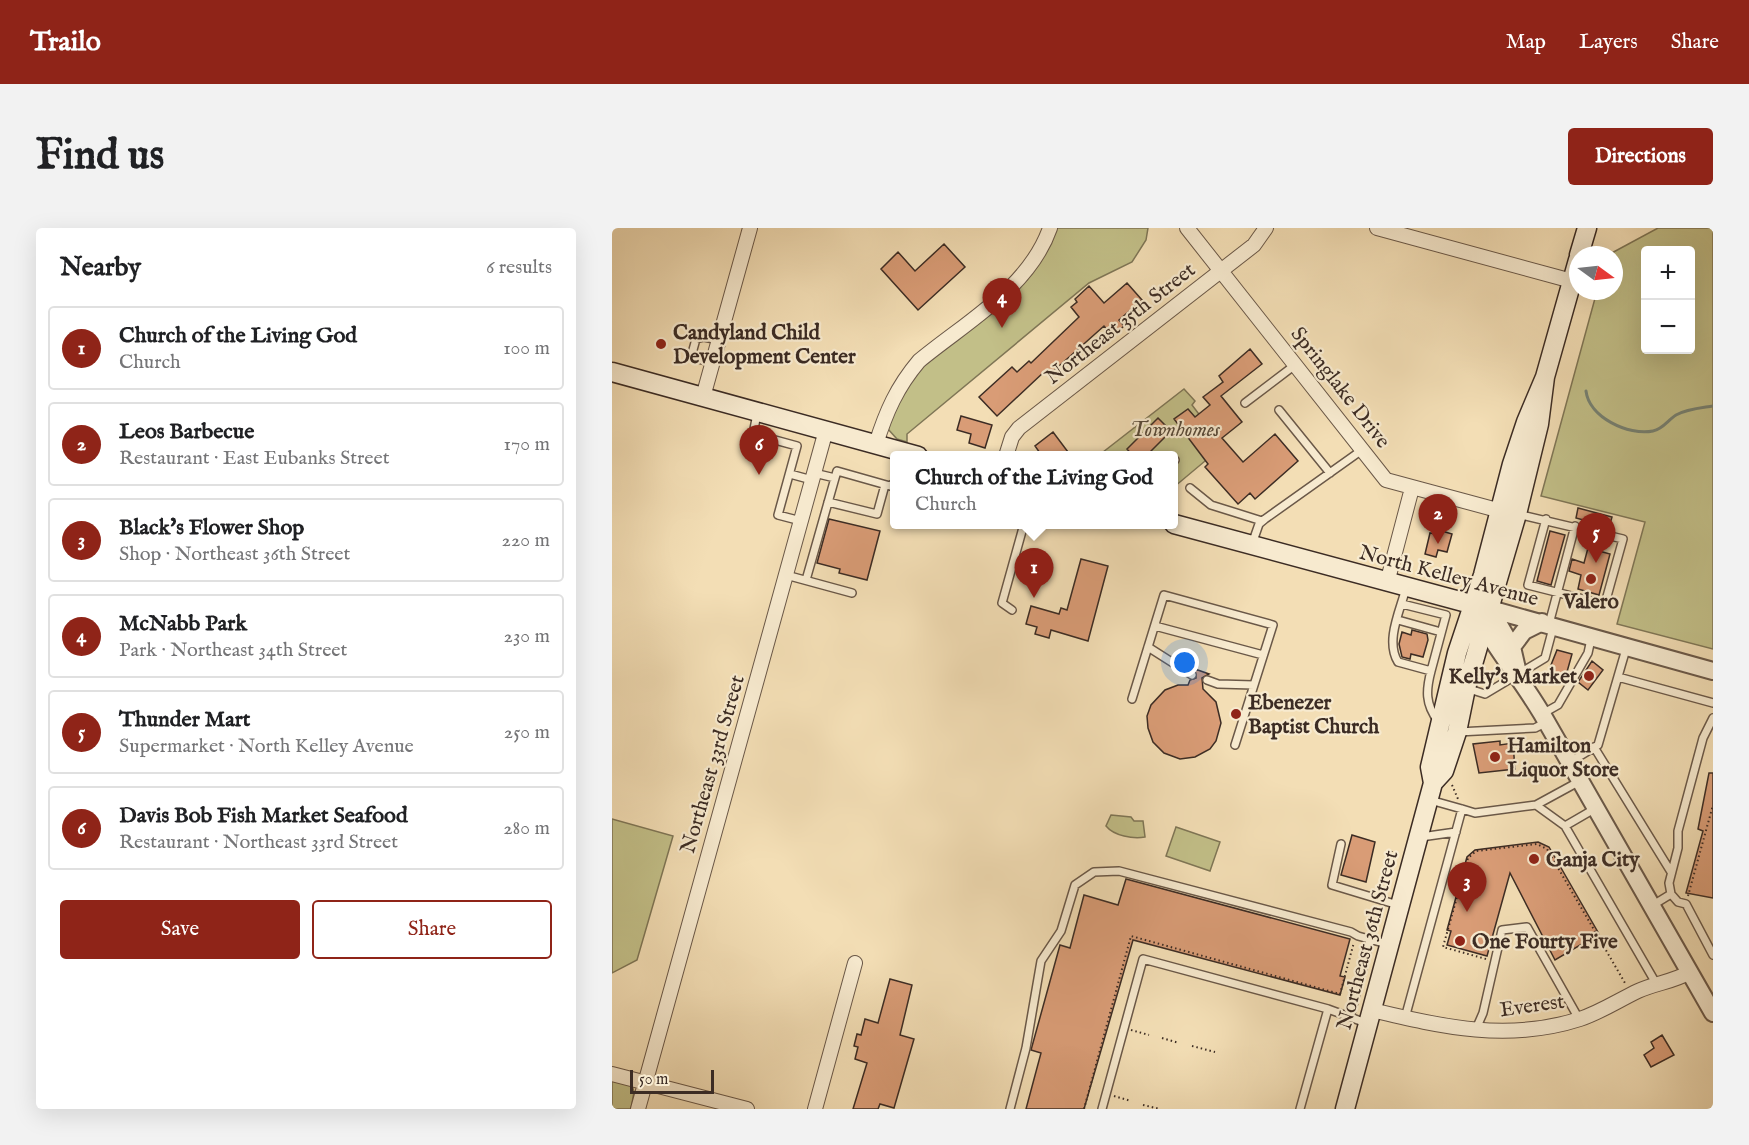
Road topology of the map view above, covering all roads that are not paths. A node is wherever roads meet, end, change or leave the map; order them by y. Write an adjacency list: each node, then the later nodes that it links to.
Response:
1 (750, 228): 12 (street)
2 (1050, 228): 21 (street)
3 (1187, 228): 9 (street, Springlake Drive)
4 (1266, 228): 9 (street, Northeast 35th Street)
5 (1377, 228): 7 (street)
6 (1587, 228): 8 (main road)
7 (1419, 234): 10 (street)
8 (1582, 246)
9 (1221, 270): 14 (street, Springlake Drive); 24 (street, Northeast 35th Street)
10 (1569, 280)
11 (1569, 292): 34 (main road, Northeast 36th Street)
12 (719, 340): 13 (street); 13 (lane)
13 (713, 363): 16 (street)
14 (1295, 365): 17 (lane); 22 (street, Springlake Drive)
15 (612, 372): 16 (main road)
16 (703, 397): 19 (main road)
17 (1245, 403)
18 (1279, 410): 25 (lane)
19 (758, 412): 20 (main road); 26 (lane)
20 (826, 430): 21 (main road); 27 (street, Northeast 33rd Street)
21 (876, 444): 23 (main road)
22 (1362, 450): 25 (lane); 32 (street, Springlake Drive)
23 (899, 451)
24 (1008, 451)
25 (1330, 473): 37 (lane)
26 (789, 474): 27 (lane); 36 (lane)
27 (813, 476): 28 (lane); 36 (street, Northeast 33rd Street)
28 (835, 478): 30 (lane); 33 (lane)
29 (890, 484): 30 (lane)
30 (885, 485): 33 (lane)
31 (1190, 488): 37 (lane)
32 (1412, 488): 34 (street, Springlake Drive); 44 (street)
33 (828, 502): 43 (lane)
34 (1509, 512): 35 (lane); 48 (main road, Northeast 36th Street); 49 (main road, Northeast 36th Street)
35 (1546, 519): 39 (lane); 46 (lane)
36 (801, 521): 42 (street, Northeast 33rd Street)
37 (1262, 521): 41 (lane)
38 (1178, 525): 41 (main road, North Kelley Avenue)
39 (1575, 526): 46 (lane); 46 (lane)
40 (1023, 529): 50 (lane)
41 (1252, 545): 44 (main road, North Kelley Avenue)
42 (786, 575): 43 (lane); 107 (street, Northeast 33rd Street)
43 (806, 580): 45 (lane)
44 (1387, 582): 47 (main road, North Kelley Avenue)
45 (852, 593)
46 (1557, 593): 52 (lane)
47 (1404, 596): 48 (main road, North Kelley Avenue); 51 (lane); 55 (lane)
48 (1471, 604): 49 (main road, North Kelley Avenue); 54 (street); 61 (main road, Northeast 36th Street)
49 (1490, 609): 52 (street, North Kelley Avenue); 54 (main road, Northeast 36th Street); 59 (street)
50 (1012, 610)
51 (1398, 620): 55 (lane); 63 (lane)
52 (1548, 624): 56 (street, North Kelley Avenue); 59 (street); 65 (lane)
53 (1155, 626): 57 (lane); 62 (lane); 62 (lane)
54 (1484, 627): 65 (street); 70 (main road, Northeast 36th Street)
55 (1442, 632): 60 (lane)
56 (1592, 636): 58 (street, North Kelley Avenue); 73 (lane)
57 (1148, 646): 66 (lane); 71 (lane)
58 (1626, 646): 64 (street, North Kelley Avenue); 67 (lane)
59 (1512, 647): 65 (street)
60 (1437, 648): 61 (lane); 63 (lane)
61 (1457, 653): 75 (main road, Northeast 36th Street)
62 (1263, 655): 69 (lane)
63 (1431, 671): 75 (lane)
64 (1713, 671)
65 (1518, 674): 70 (lane); 73 (street)
66 (1192, 675)
67 (1618, 677): 72 (lane); 78 (lane)
68 (1207, 680): 69 (lane)
69 (1254, 685): 77 (lane)
70 (1466, 688): 76 (main road, Northeast 36th Street)
71 (1132, 699)
72 (1713, 703)
73 (1544, 718): 76 (lane); 79 (street)
74 (1713, 718): 89 (lane)
75 (1440, 722): 76 (lane); 81 (main road, Northeast 36th Street)
76 (1457, 732): 81 (main road, Northeast 36th Street)
77 (1235, 745)
78 (1594, 747): 79 (lane); 89 (lane)
79 (1570, 762): 80 (street)
80 (1580, 781): 82 (lane); 83 (street)
81 (1431, 791): 84 (lane); 87 (main road, Northeast 36th Street)
82 (1536, 805): 84 (lane); 85 (lane)
83 (1596, 808): 85 (lane); 92 (street)
84 (1462, 809): 86 (lane)
85 (1565, 826): 98 (lane)
86 (1456, 832): 87 (lane); 103 (lane)
87 (1418, 837): 91 (main road, Northeast 36th Street)
88 (1341, 844): 91 (lane)
89 (1671, 872): 90 (lane)
90 (1671, 894): 92 (lane); 95 (lane)
91 (1400, 905): 94 (main road, Northeast 36th Street)
92 (1652, 905): 97 (street)
93 (1370, 940): 94 (lane); 101 (lane); 111 (lane)
94 (1390, 945): 102 (main road, Northeast 36th Street)
95 (1713, 955)
96 (855, 963): 110 (street)
97 (1690, 972): 98 (street, Everest); 100 (street)
98 (1657, 985): 104 (street, Everest)
99 (1328, 1009): 101 (lane); 112 (lane); 113 (lane)
100 (1713, 1013)
101 (1350, 1017): 102 (lane)
102 (1370, 1017): 103 (street, Everest); 114 (main road, Northeast 36th Street)
103 (1405, 1018): 105 (street, Everest)
104 (1579, 1019): 105 (street, Everest); 105 (lane)
105 (1475, 1031)
106 (612, 1074): 107 (street)
107 (645, 1081): 108 (street, Northeast 33rd Street); 109 (street)
108 (638, 1109)
109 (747, 1109)
110 (815, 1109)
111 (1010, 1109)
112 (1102, 1109)
113 (1300, 1109)
114 (1345, 1109)

